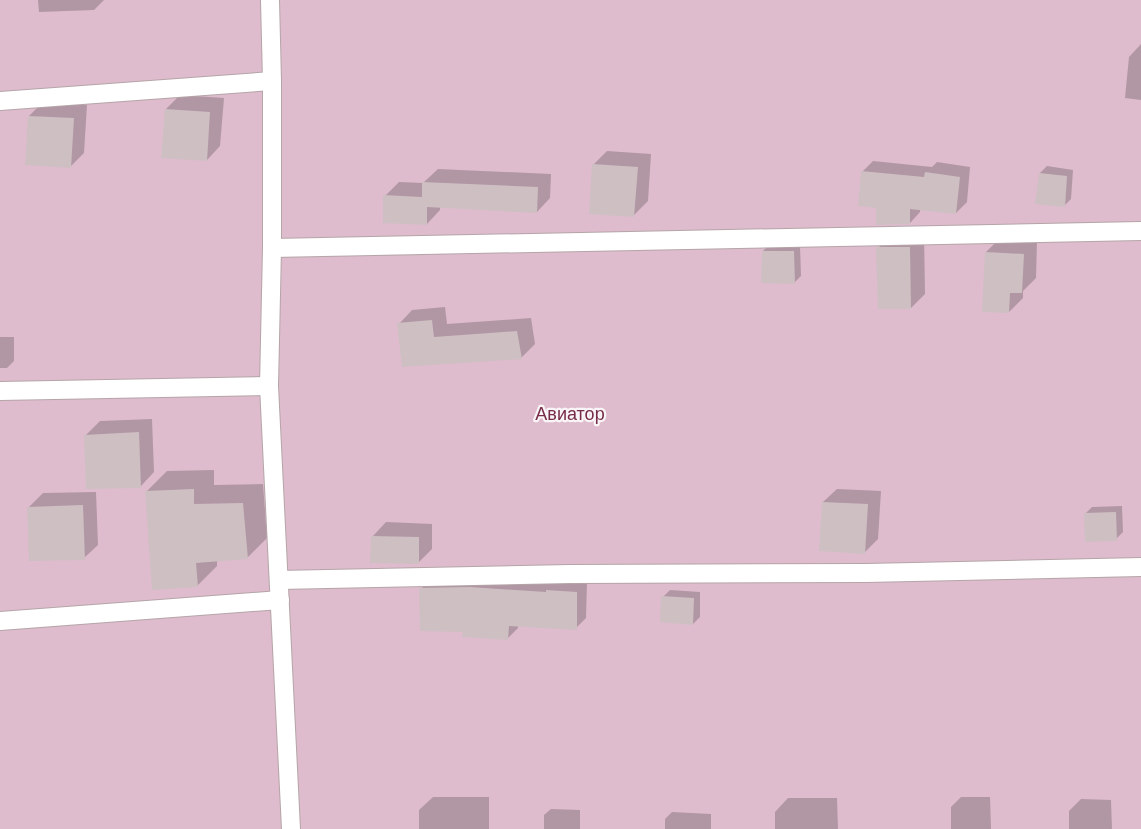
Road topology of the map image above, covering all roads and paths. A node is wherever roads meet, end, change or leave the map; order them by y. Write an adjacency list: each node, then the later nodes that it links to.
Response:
1 (270, 0): 2 (street)
2 (272, 81): 3 (street); 5 (street)
3 (0, 100)
4 (1141, 231): 5 (street)
5 (272, 249): 6 (street)
6 (269, 386): 7 (street); 9 (street)
7 (0, 391)
8 (1141, 567): 9 (street)
9 (279, 580): 10 (street)
10 (280, 600): 11 (street); 12 (street)
11 (0, 621)
12 (291, 829)

